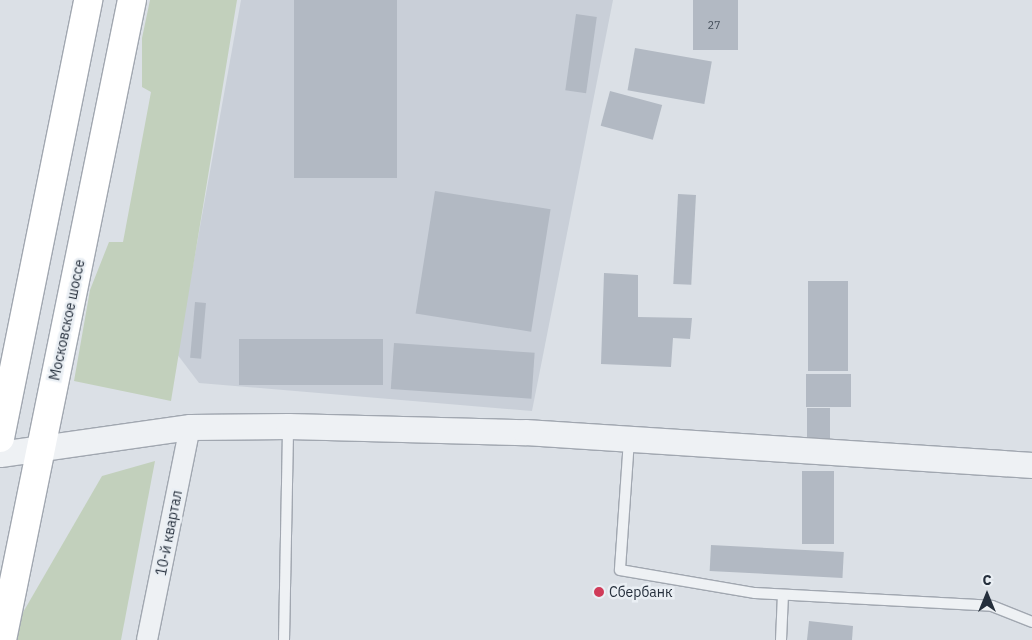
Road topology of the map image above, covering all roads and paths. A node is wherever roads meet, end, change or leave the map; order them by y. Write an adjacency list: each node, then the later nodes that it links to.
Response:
1 (88, 0): 5 (main road)
2 (132, 0): 7 (main road, Московское шоссе)
3 (288, 426): 4 (street); 6 (street); 14 (lane)
4 (190, 427): 7 (street); 13 (street, 10-й квартал)
5 (0, 438)
6 (629, 439): 9 (street); 10 (lane)
7 (41, 448): 8 (street); 12 (main road, Московское шоссе)
8 (0, 454)
9 (1032, 465)
10 (783, 595): 11 (lane); 15 (lane)
11 (1032, 622)
12 (2, 640)
13 (147, 640)
14 (284, 640)
15 (781, 640)

